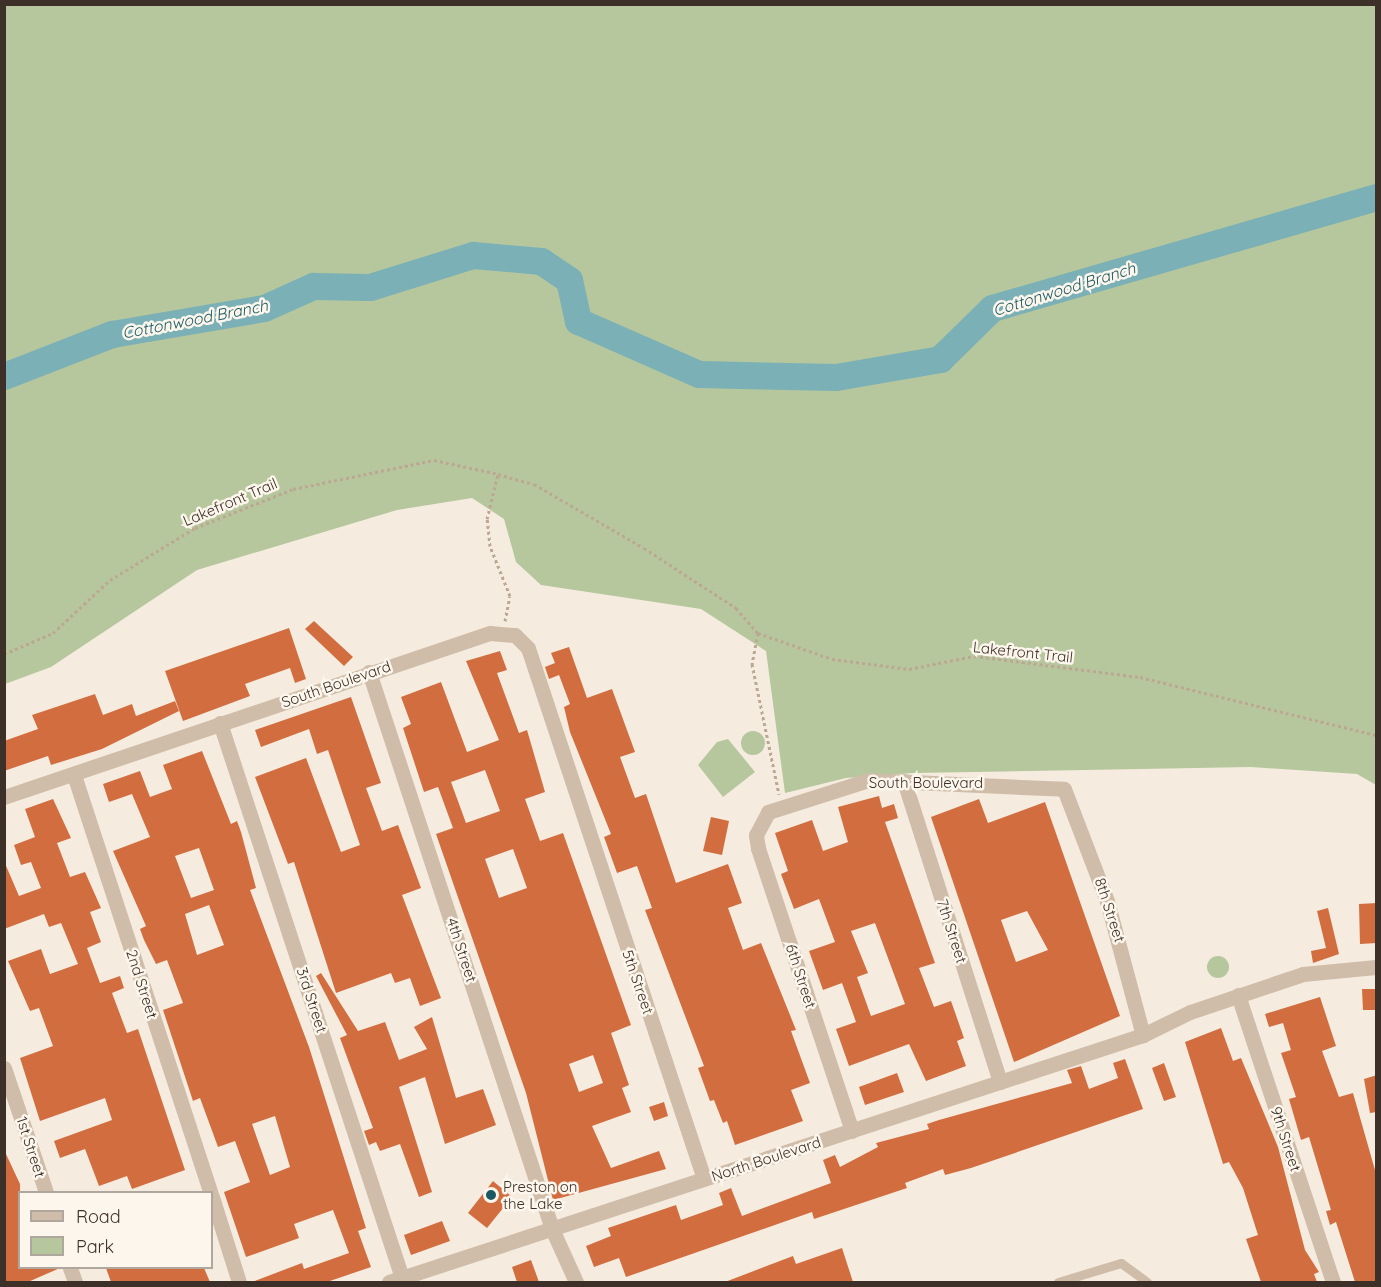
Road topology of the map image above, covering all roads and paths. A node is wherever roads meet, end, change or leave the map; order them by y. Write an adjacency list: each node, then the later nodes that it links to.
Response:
1 (498, 474): 2 (path, Lakefront Trail); 3 (path); 4 (path, Lakefront Trail)
2 (758, 633): 7 (path, Lakefront Trail); 12 (path)
3 (502, 634): 5 (street, South Boulevard); 20 (street, 5th Street)
4 (4, 654)
5 (369, 672): 6 (street, South Boulevard); 24 (street, 4th Street)
6 (220, 723): 8 (street, South Boulevard); 25 (street, 3rd Street)
7 (1377, 735)
8 (74, 775): 11 (street, South Boulevard); 22 (street, 2nd Street)
9 (904, 781): 10 (street, South Boulevard); 12 (street, South Boulevard); 18 (street, 7th Street)
10 (1064, 789): 16 (street, 8th Street)
11 (4, 797)
12 (784, 807): 13 (street, South Boulevard)
13 (760, 820): 19 (street, 6th Street)
14 (1377, 967): 15 (street, North Boulevard)
15 (1238, 995): 16 (street, North Boulevard); 30 (street, 9th Street)
16 (1143, 1035): 18 (street, North Boulevard)
17 (4, 1068): 21 (street, 1st Street)
18 (1000, 1082): 19 (street, North Boulevard)
19 (852, 1131): 20 (street, North Boulevard)
20 (704, 1179): 24 (street, North Boulevard)
21 (46, 1191)
22 (210, 1191)
23 (213, 1200): 26 (street)
24 (552, 1229): 25 (street, North Boulevard); 27 (street, 4th Street)
25 (395, 1280)
26 (239, 1282)
27 (576, 1282)
28 (1058, 1282): 29 (lane)
29 (1147, 1282)
30 (1333, 1282)

